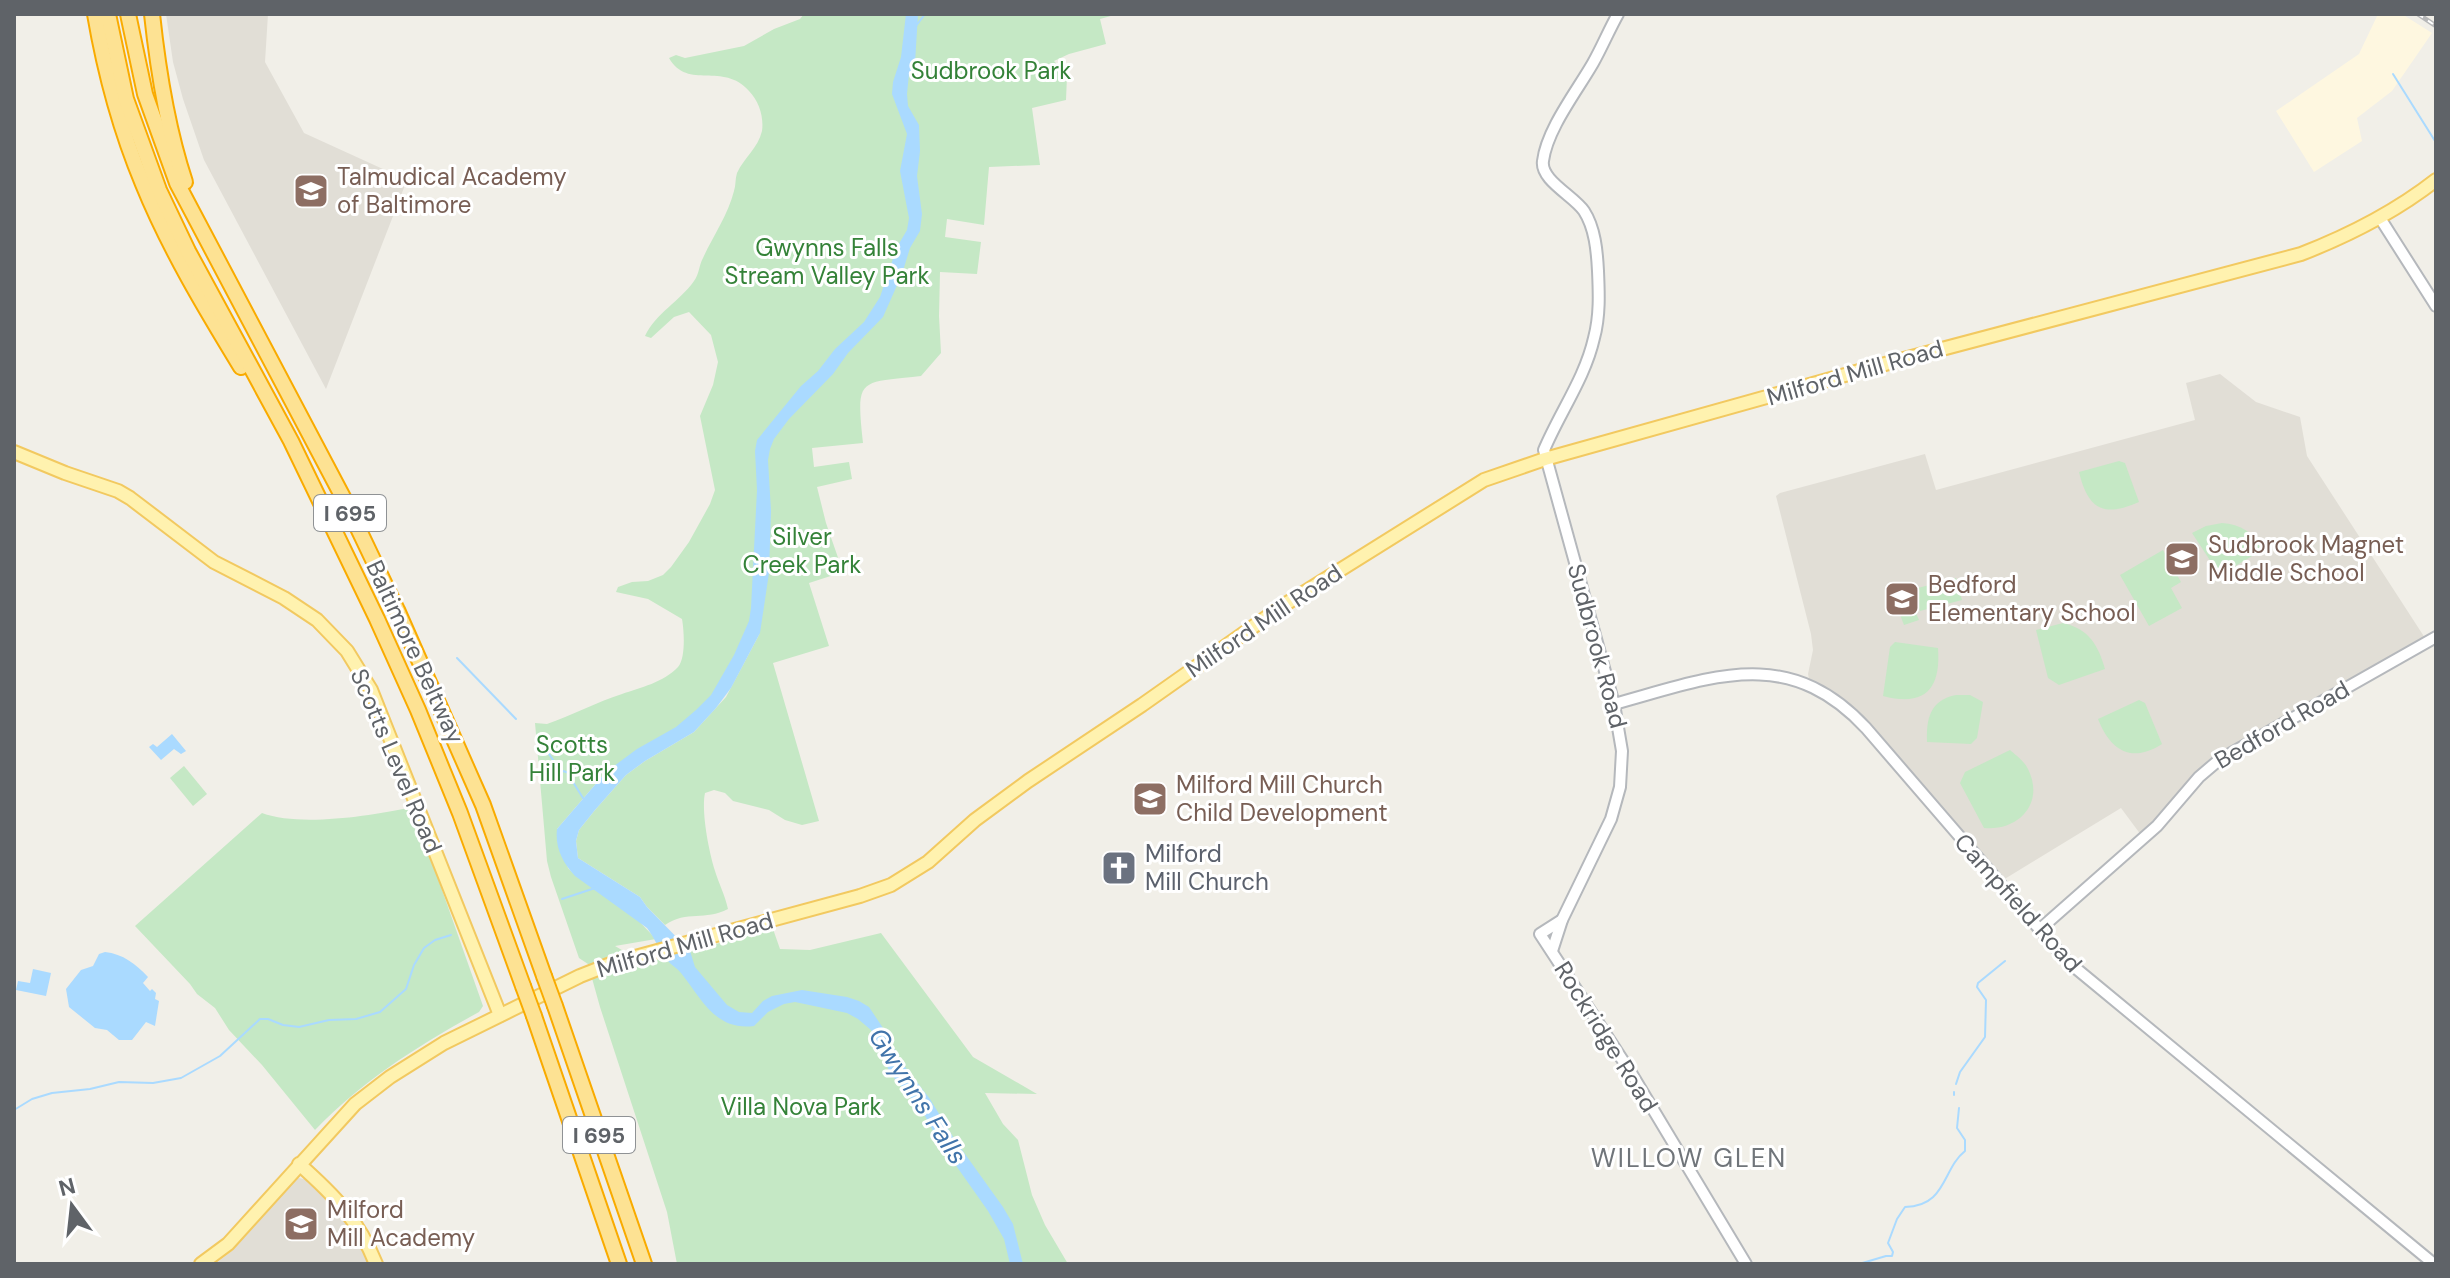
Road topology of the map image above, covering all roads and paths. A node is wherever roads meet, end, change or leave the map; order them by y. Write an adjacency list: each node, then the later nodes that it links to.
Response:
1 (95, 14): 12 (highway)
2 (108, 14): 12 (highway, Baltimore Beltway / I 695)
3 (128, 14): 8 (highway, Baltimore Beltway / I 695)
4 (152, 14): 8 (highway)
5 (1618, 14): 11 (street)
6 (2436, 180): 7 (main road, Milford Mill Road)
7 (2380, 218): 9 (street); 11 (main road, Milford Mill Road)
8 (207, 243): 23 (highway, Baltimore Beltway / I 695, bridge)
9 (2436, 306)
10 (14, 452): 18 (main road, Scotts Level Road)
11 (1545, 459): 14 (street, Sudbrook Road); 18 (main road, Milford Mill Road)
12 (325, 513): 22 (highway, Baltimore Beltway / I 695, bridge)
13 (2436, 637): 16 (street, Bedford Road)
14 (1614, 704): 15 (street, Sudbrook Road); 16 (street, Campfield Road)
15 (1562, 920): 17 (street, Sudbrook Road); 17 (street, Rockridge Road)
16 (2039, 930): 25 (street, Campfield Road)
17 (1552, 951): 24 (street, Rockridge Road)
18 (500, 1015): 19 (main road, Milford Mill Road)
19 (299, 1164): 20 (main road, Milford Mill Road); 21 (main road)
20 (201, 1264)
21 (376, 1264)
22 (619, 1264)
23 (644, 1264)
24 (1746, 1264)
25 (2434, 1264)

